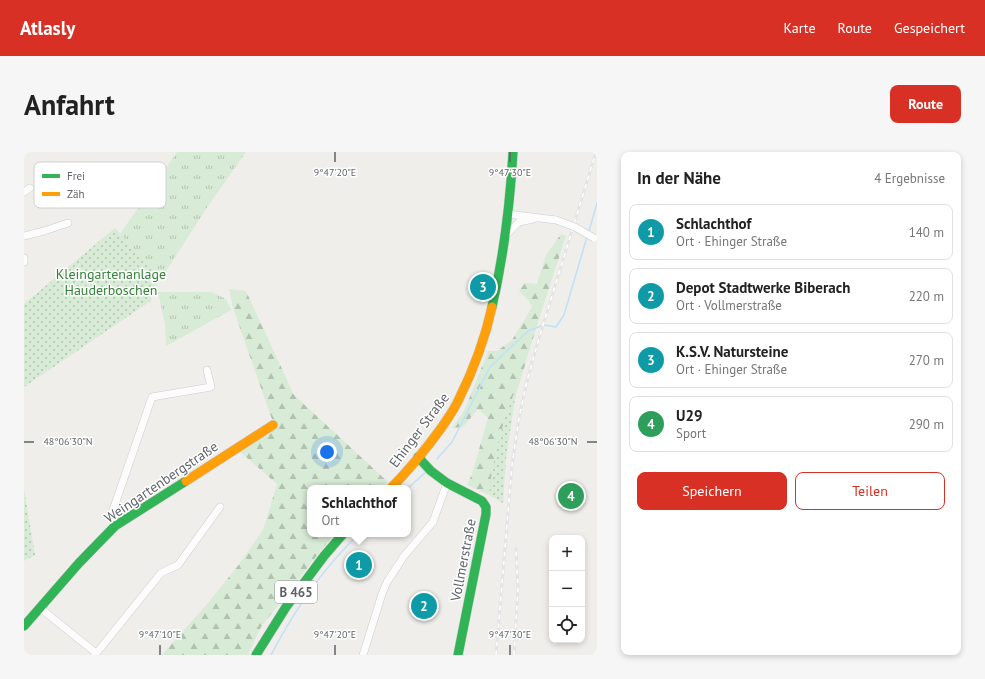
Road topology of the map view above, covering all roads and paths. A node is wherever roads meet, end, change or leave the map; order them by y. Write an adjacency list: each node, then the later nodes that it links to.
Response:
1 (513, 152): 2 (street, Ehinger Straße)
2 (507, 214): 3 (street); 6 (street, Ehinger Straße)
3 (545, 218): 6 (street); 7 (street, bridge)
4 (68, 223): 5 (street)
5 (24, 236)
6 (505, 236): 12 (street, Ehinger Straße)
7 (595, 239)
8 (24, 258): 9 (street)
9 (24, 262)
10 (207, 370): 16 (street)
11 (273, 425): 16 (street, Weingartenbergstraße)
12 (418, 457): 13 (street, Vollmerstraße); 14 (street, Ehinger Straße)
13 (446, 483): 22 (street); 23 (street, Vollmerstraße)
14 (394, 485)
15 (220, 507): 20 (street)
16 (115, 526): 18 (street, Weingartenbergstraße)
17 (340, 537): 21 (street, B 465)
18 (40, 608): 19 (street, Weingartenbergstraße); 20 (street)
19 (24, 626)
20 (95, 654)
21 (256, 655)
22 (363, 655)
23 (458, 655)

